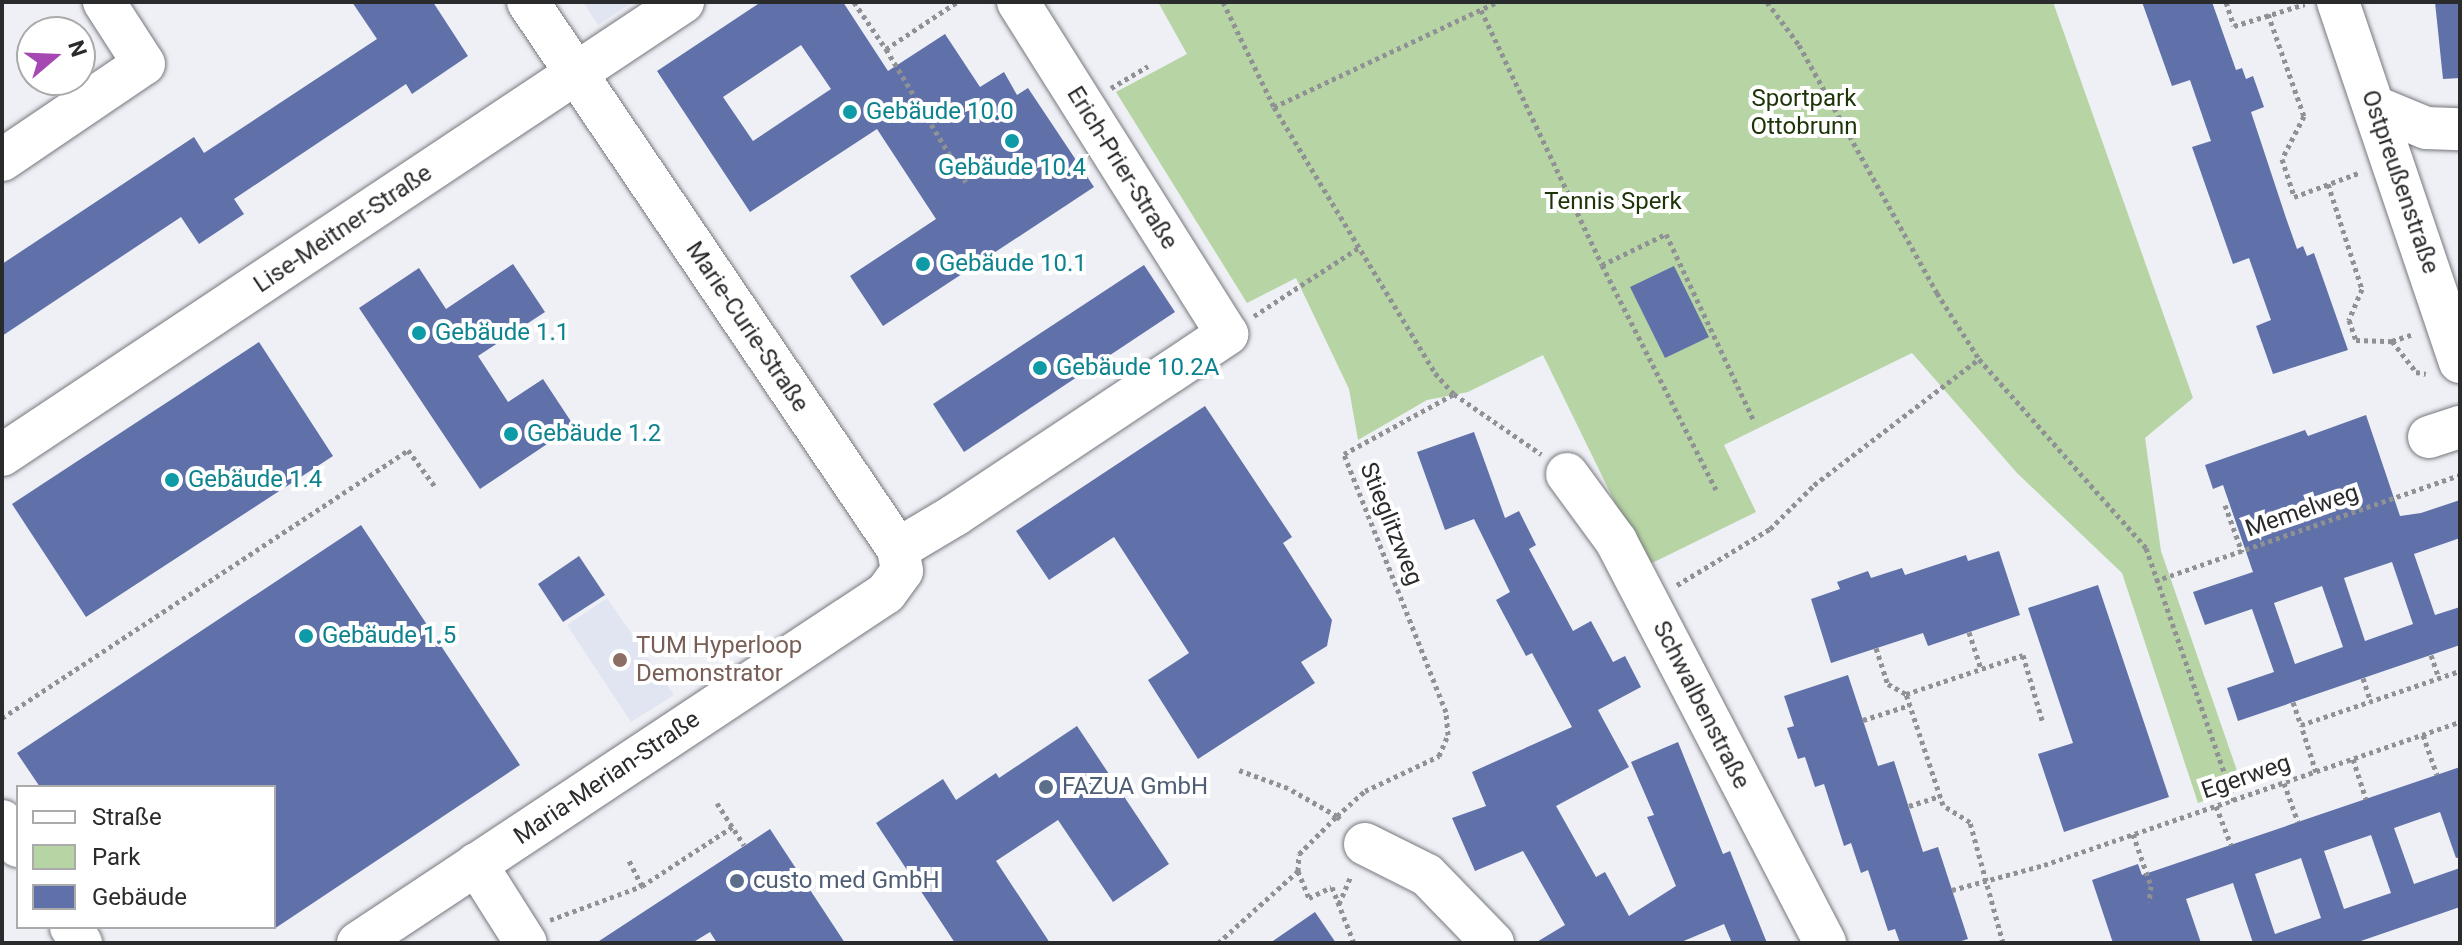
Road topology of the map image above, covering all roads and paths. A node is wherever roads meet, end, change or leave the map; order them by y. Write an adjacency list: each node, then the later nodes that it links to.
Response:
1 (104, 2): 19 (street)
2 (528, 2): 15 (street, Marie-Curie-Straße)
3 (683, 2): 15 (street, Lise-Meitner-Straße)
4 (854, 2): 14 (path)
5 (957, 2): 14 (path)
6 (1018, 2): 25 (street, Erich-Prier-Straße)
7 (1223, 2): 16 (path)
8 (1497, 2): 12 (path)
9 (1767, 2): 28 (path)
10 (2226, 2): 13 (path)
11 (2321, 3): 13 (path); 17 (street, Ostpreußenstraße)
12 (1481, 10): 16 (path); 24 (path)
13 (2268, 14): 22 (path)
14 (886, 49): 21 (path)
15 (575, 74): 32 (street, Lise-Meitner-Straße); 39 (street, Marie-Curie-Straße)
16 (1274, 107): 23 (path)
17 (2375, 107): 18 (street); 29 (street, Ostpreußenstraße)
18 (2460, 129)
19 (2, 160)
20 (2350, 177): 22 (path)
21 (966, 182)
22 (2328, 184): 27 (path)
23 (1360, 247): 25 (path); 30 (path)
24 (1602, 265): 31 (path); 36 (path)
25 (1227, 334): 39 (street, Maria-Merian-Straße)
26 (2407, 336): 27 (path)
27 (2392, 341): 29 (path)
28 (1979, 359): 40 (path); 41 (path)
29 (2447, 369)
30 (1454, 394): 33 (path); 70 (path, Stieglitzweg)
31 (1754, 421)
32 (2, 455)
33 (1567, 474): 41 (street, Schwalbenstraße)
34 (2460, 475): 38 (path, Memelweg)
35 (436, 488): 53 (path)
36 (1716, 490)
37 (2225, 505): 38 (path)
38 (2242, 552): 40 (path, Memelweg)
39 (897, 567): 80 (street, Maria-Merian-Straße)
40 (2155, 581): 66 (path)
41 (1648, 602): 91 (street, Schwalbenstraße)
42 (1969, 632): 45 (path)
43 (1876, 648): 49 (path)
44 (2431, 655): 48 (path)
45 (1981, 668): 49 (path); 55 (path)
46 (2460, 671): 48 (path)
47 (2363, 678): 51 (path)
48 (2439, 678): 51 (path)
49 (1906, 694): 52 (path)
50 (2293, 702): 57 (path)
51 (2371, 702): 57 (path)
52 (1910, 705): 54 (path); 64 (path)
53 (2, 718)
54 (1863, 720)
55 (2042, 720)
56 (2460, 722): 58 (path, Egerweg)
57 (2301, 725): 61 (path)
58 (2423, 735): 59 (path, Egerweg); 62 (path)
59 (2353, 759): 61 (path, Egerweg); 65 (path)
60 (1239, 770): 81 (path)
61 (2316, 772): 63 (path, Egerweg)
62 (2437, 775)
63 (2284, 783): 66 (path, Egerweg); 72 (path)
64 (1940, 796): 68 (path); 82 (path)
65 (2366, 799)
66 (2234, 800): 69 (path, Egerweg)
67 (717, 803): 73 (path)
68 (1909, 806)
69 (2216, 806): 74 (path, Egerweg); 78 (path)
70 (1348, 807)
71 (2, 821): 75 (street)
72 (2298, 822)
73 (732, 827): 77 (path); 83 (path)
74 (2133, 834): 82 (path, Egerweg); 85 (path)
75 (16, 843)
76 (1365, 844): 90 (street)
77 (744, 845)
78 (2231, 845)
79 (629, 860): 83 (path)
80 (476, 864): 86 (street); 87 (street, Maria-Merian-Straße)
81 (1298, 871): 88 (path); 89 (path)
82 (1987, 880): 84 (path, Egerweg); 92 (path)
83 (642, 886): 86 (path)
84 (1952, 890)
85 (2149, 902)
86 (523, 938)
87 (358, 943)
88 (1218, 943)
89 (1354, 943)
90 (1493, 943)
91 (1825, 943)
92 (2003, 943)

